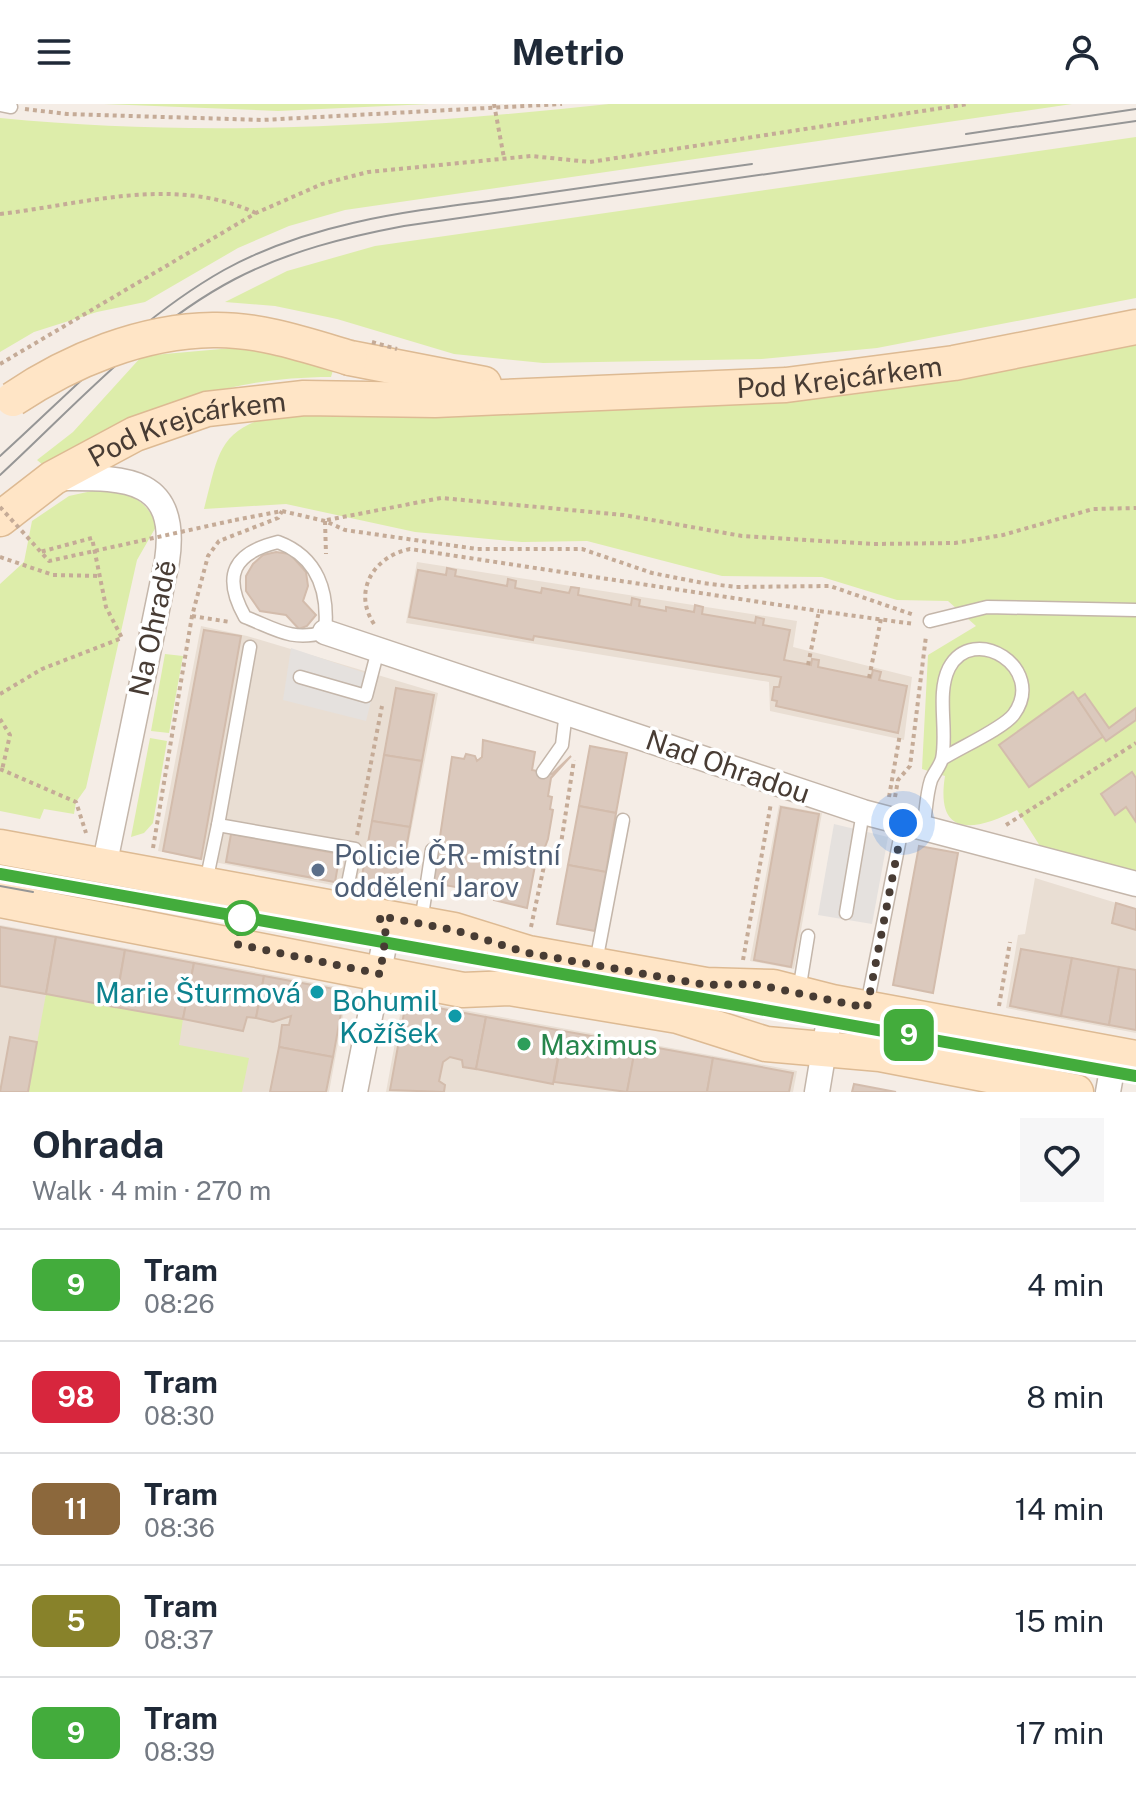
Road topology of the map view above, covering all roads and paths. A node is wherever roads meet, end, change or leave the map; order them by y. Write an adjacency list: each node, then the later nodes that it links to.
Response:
1 (562, 104): 4 (path)
2 (968, 104): 5 (path)
3 (5, 106): 4 (path)
4 (495, 107): 5 (path)
5 (504, 158): 6 (path)
6 (256, 213): 7 (path); 9 (path)
7 (0, 214)
8 (1136, 327): 10 (main road, Pod Krejcárkem)
9 (0, 364)
10 (539, 394): 11 (main road, Pod Krejcárkem, bridge); 12 (main road, Pod Krejcárkem)
11 (7, 404)
12 (53, 478): 16 (main road, Pod Krejcárkem); 52 (street, Na Ohradě)
13 (0, 507): 18 (path, bridge)
14 (1136, 508): 17 (path)
15 (282, 511): 17 (path); 18 (path, bridge); 51 (path)
16 (0, 519)
17 (325, 521): 24 (path)
18 (40, 552): 20 (path)
19 (0, 557): 20 (path)
20 (99, 576): 31 (path)
21 (1136, 610): 24 (lane)
22 (819, 611): 23 (path); 27 (path); 28 (path)
23 (881, 619): 24 (path); 30 (path)
24 (929, 623): 43 (path)
25 (325, 632): 25 (lane); 27 (street, Nad Ohradou)
26 (250, 647): 45 (lane)
27 (386, 653): 29 (lane); 32 (street, Nad Ohradou)
28 (808, 665)
29 (300, 677)
30 (869, 678)
31 (0, 694)
32 (566, 712): 39 (lane); 41 (street, Nad Ohradou)
33 (0, 719): 38 (path)
34 (900, 734): 43 (path)
35 (1136, 743): 42 (path)
36 (374, 750): 49 (path)
37 (942, 759): 37 (lane); 43 (lane)
38 (1, 769): 47 (path)
39 (543, 772)
40 (568, 802): 62 (path)
41 (863, 812): 43 (street, Nad Ohradou); 57 (lane)
42 (1019, 814)
43 (901, 817): 53 (street, Nad Ohradou); 67 (lane)
44 (623, 820): 63 (lane)
45 (218, 825): 49 (lane); 54 (lane)
46 (767, 827): 65 (path)
47 (86, 833)
48 (0, 847): 52 (main road)
49 (355, 849): 56 (lane)
50 (432, 850): 59 (lane)
51 (151, 862)
52 (104, 867): 54 (main road)
53 (1136, 884)
54 (206, 885): 56 (main road)
55 (0, 900): 64 (main road)
56 (343, 910): 58 (main road)
57 (846, 913)
58 (379, 916): 59 (main road); 64 (street)
59 (420, 924): 62 (main road)
60 (808, 936): 66 (lane)
61 (1010, 942): 68 (path)
62 (528, 953): 63 (main road)
63 (596, 965): 65 (main road)
64 (380, 974): 69 (main road); 71 (street)
65 (739, 984): 66 (main road)
66 (815, 998): 67 (main road); 69 (street)
67 (867, 1008): 68 (main road)
68 (994, 1031): 70 (main road)
69 (825, 1049): 72 (street); 73 (main road)
70 (1125, 1056): 74 (street)
71 (355, 1092)
72 (817, 1092)
73 (1076, 1092)
74 (1108, 1092)

